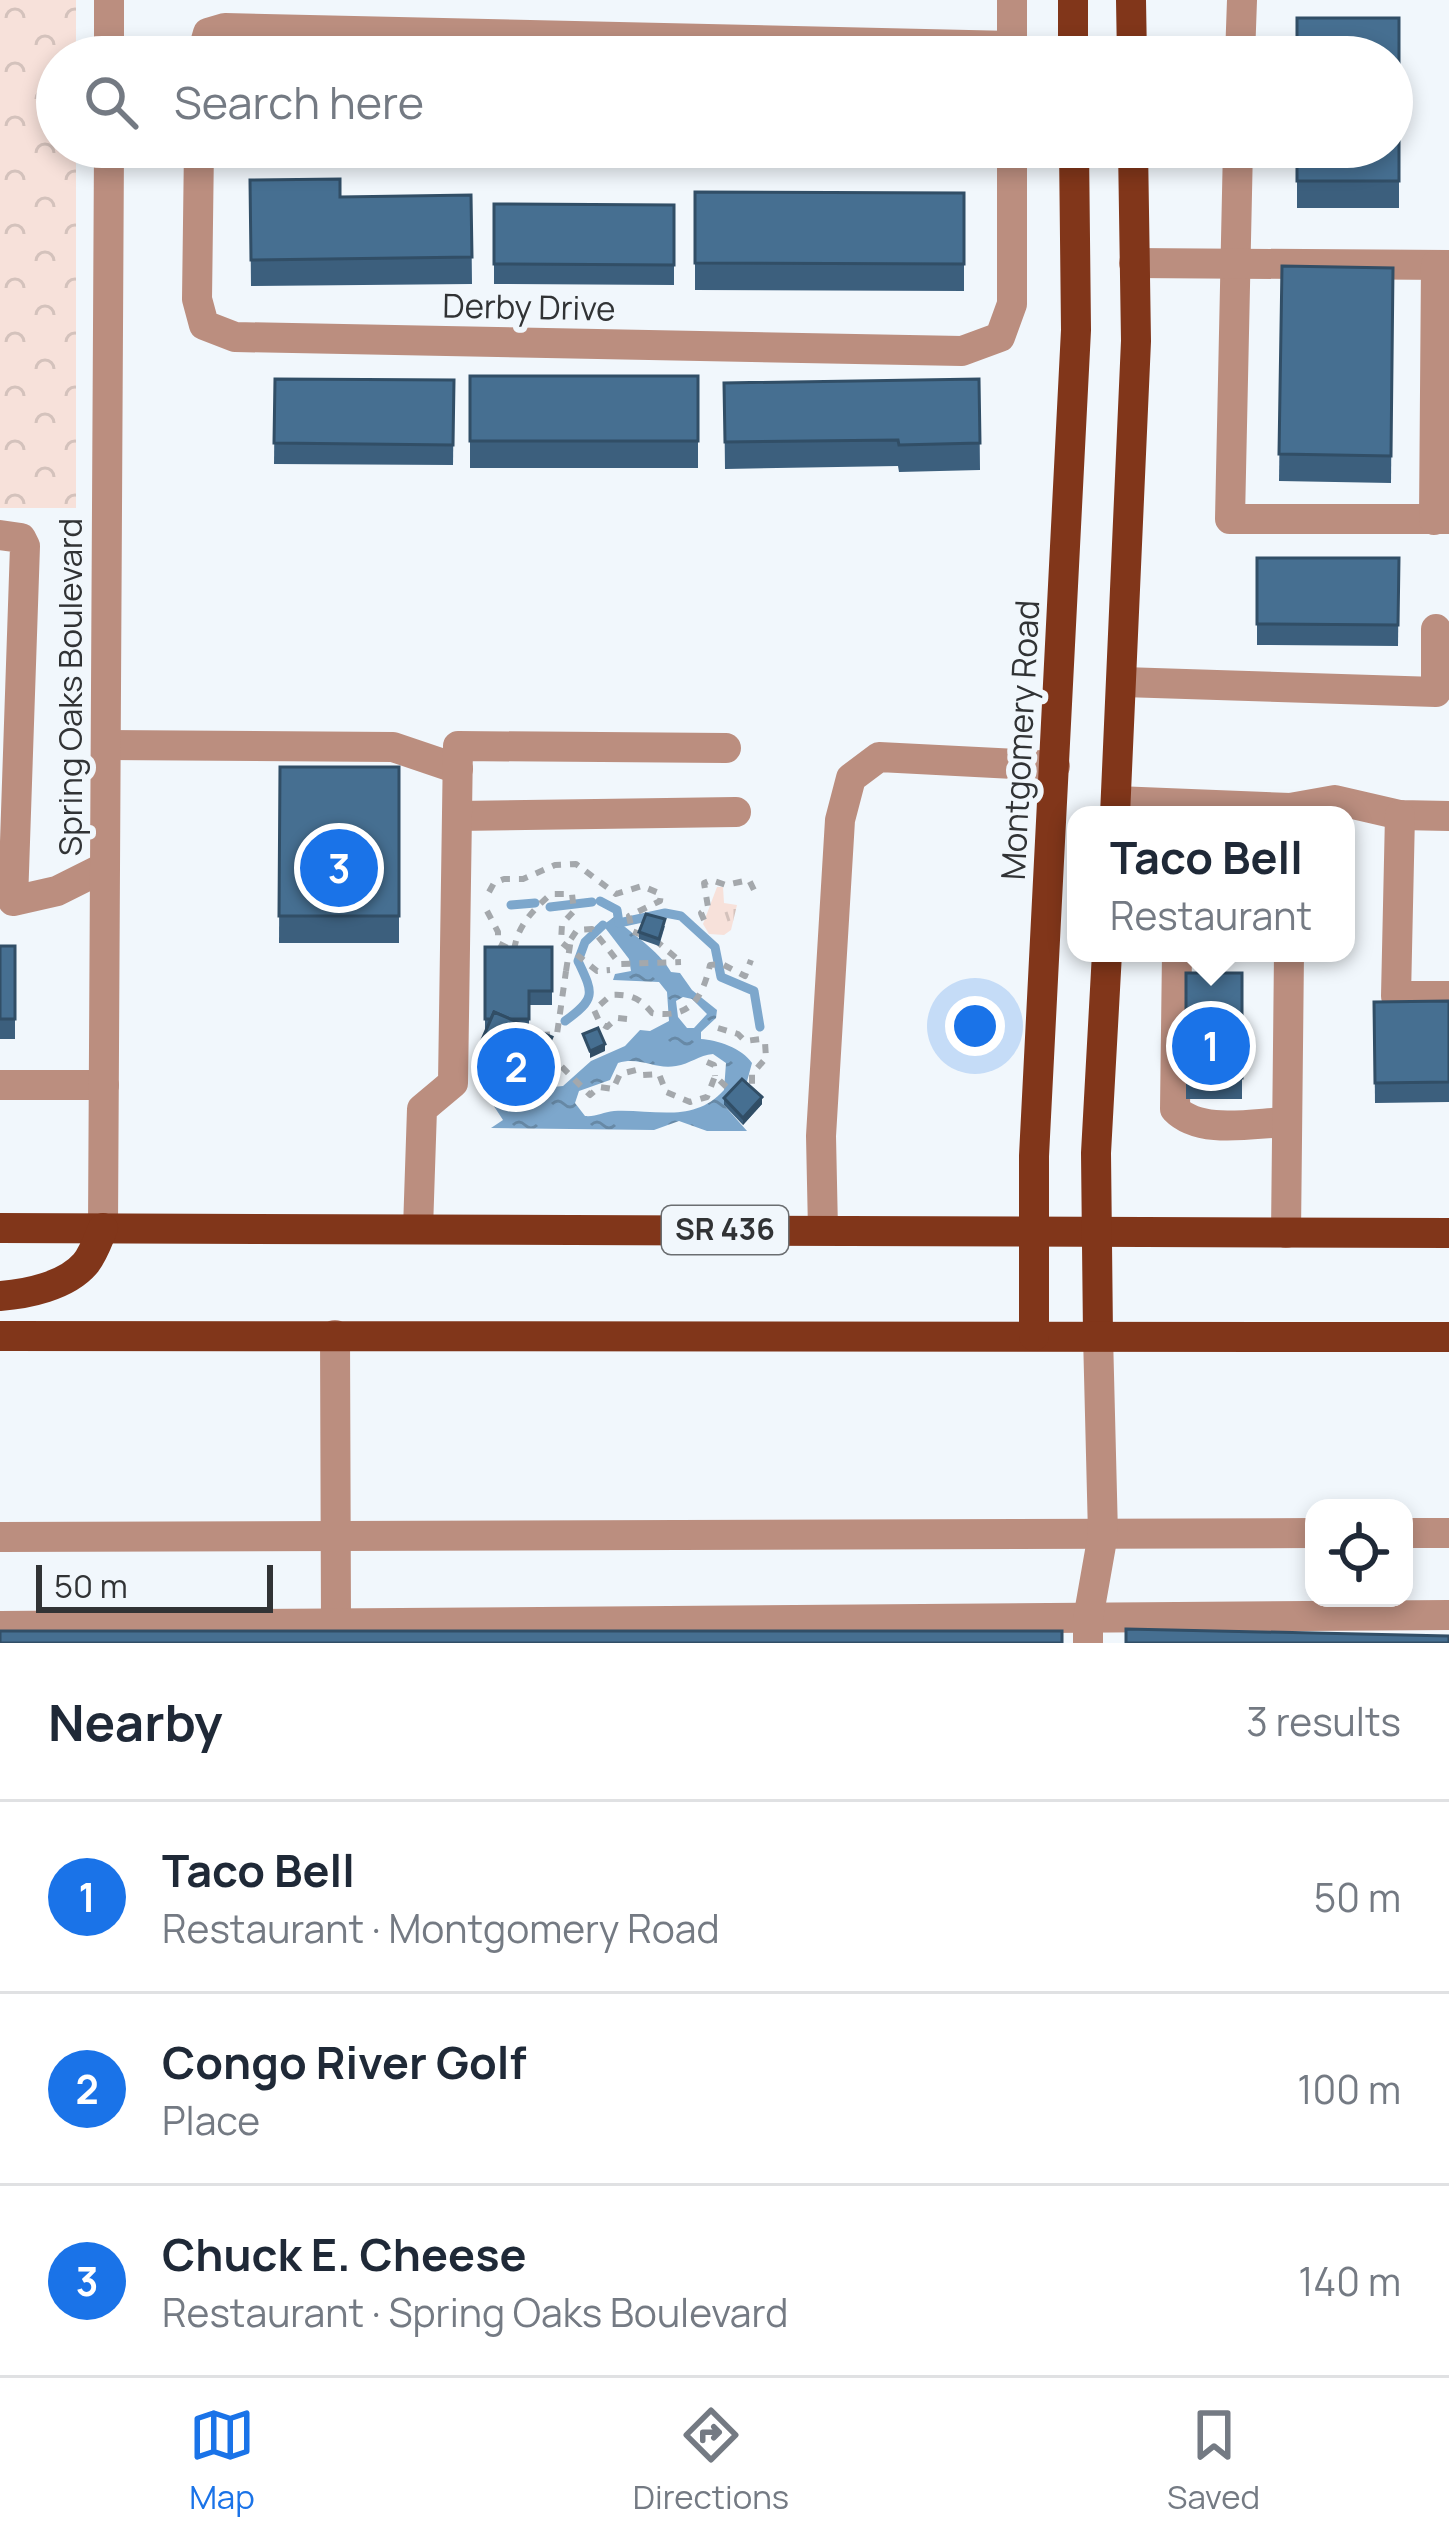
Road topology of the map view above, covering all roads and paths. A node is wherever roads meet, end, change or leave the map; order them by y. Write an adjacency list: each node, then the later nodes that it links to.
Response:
1 (110, 0): 6 (street)
2 (1012, 0): 9 (street)
3 (1072, 0): 10 (main road)
4 (1131, 0): 11 (main road)
5 (1242, 0): 12 (street)
6 (109, 36)
7 (207, 36): 8 (street)
8 (499, 36)
9 (1012, 36)
10 (1073, 36)
11 (1132, 36)
12 (1241, 36)
13 (109, 168): 26 (street, Spring Oaks Boulevard)
14 (199, 168): 15 (street, Derby Drive)
15 (1012, 168)
16 (1074, 168): 28 (main road, Montgomery Road)
17 (1133, 168): 19 (main road)
18 (1237, 168): 20 (street)
19 (1134, 263): 20 (street); 25 (main road)
20 (1235, 265): 21 (street); 22 (street)
21 (1443, 265): 22 (street)
22 (1442, 519)
23 (0, 536): 38 (street)
24 (1436, 629): 25 (street)
25 (1124, 682): 30 (main road)
26 (106, 745): 29 (street); 36 (street, Spring Oaks Boulevard)
27 (726, 748): 29 (street)
28 (1055, 766): 60 (street); 61 (main road, Montgomery Road)
29 (458, 769): 34 (street)
30 (1116, 806)
31 (1310, 806): 33 (street)
32 (736, 812): 34 (street)
33 (1400, 815): 35 (street); 45 (street)
34 (457, 816): 59 (street)
35 (1449, 816)
36 (105, 867): 38 (street); 52 (street, Spring Oaks Boulevard)
37 (754, 890): 39 (path)
38 (7, 902)
39 (704, 920)
40 (751, 961): 46 (path)
41 (1107, 962): 62 (main road)
42 (1177, 962): 56 (street)
43 (1289, 962): 56 (street)
44 (610, 970): 50 (path, bridge)
45 (1449, 996)
46 (627, 1019)
47 (718, 1028): 50 (path)
48 (707, 1062): 50 (path)
49 (526, 1067): 54 (path)
50 (715, 1076)
51 (0, 1085): 52 (street)
52 (104, 1085): 58 (street, Spring Oaks Boulevard)
53 (472, 1085): 54 (path)
54 (509, 1085): 55 (path)
55 (518, 1109)
56 (1287, 1122): 63 (street)
57 (0, 1228): 58 (main road, SR 436)
58 (104, 1228): 59 (main road, SR 436); 65 (main road)
59 (418, 1229): 60 (main road, SR 436)
60 (824, 1230): 61 (main road, SR 436)
61 (1035, 1231): 62 (main road, SR 436); 69 (main road, Montgomery Road)
62 (1096, 1232): 63 (main road, SR 436); 67 (main road)
63 (1286, 1233): 64 (main road, SR 436)
64 (1449, 1233)
65 (0, 1296)
66 (335, 1335): 68 (main road); 69 (main road); 75 (street)
67 (1099, 1335): 69 (main road); 70 (main road); 74 (street)
68 (0, 1336)
69 (1034, 1336)
70 (1449, 1337)
71 (1305, 1533): 74 (street)
72 (1413, 1533): 73 (street)
73 (1449, 1533)
74 (1102, 1534): 75 (street); 80 (street)
75 (336, 1536): 76 (street); 78 (street)
76 (0, 1537)
77 (1449, 1615): 80 (street)
78 (336, 1624): 79 (street); 80 (street)
79 (0, 1626)
80 (1088, 1631)

